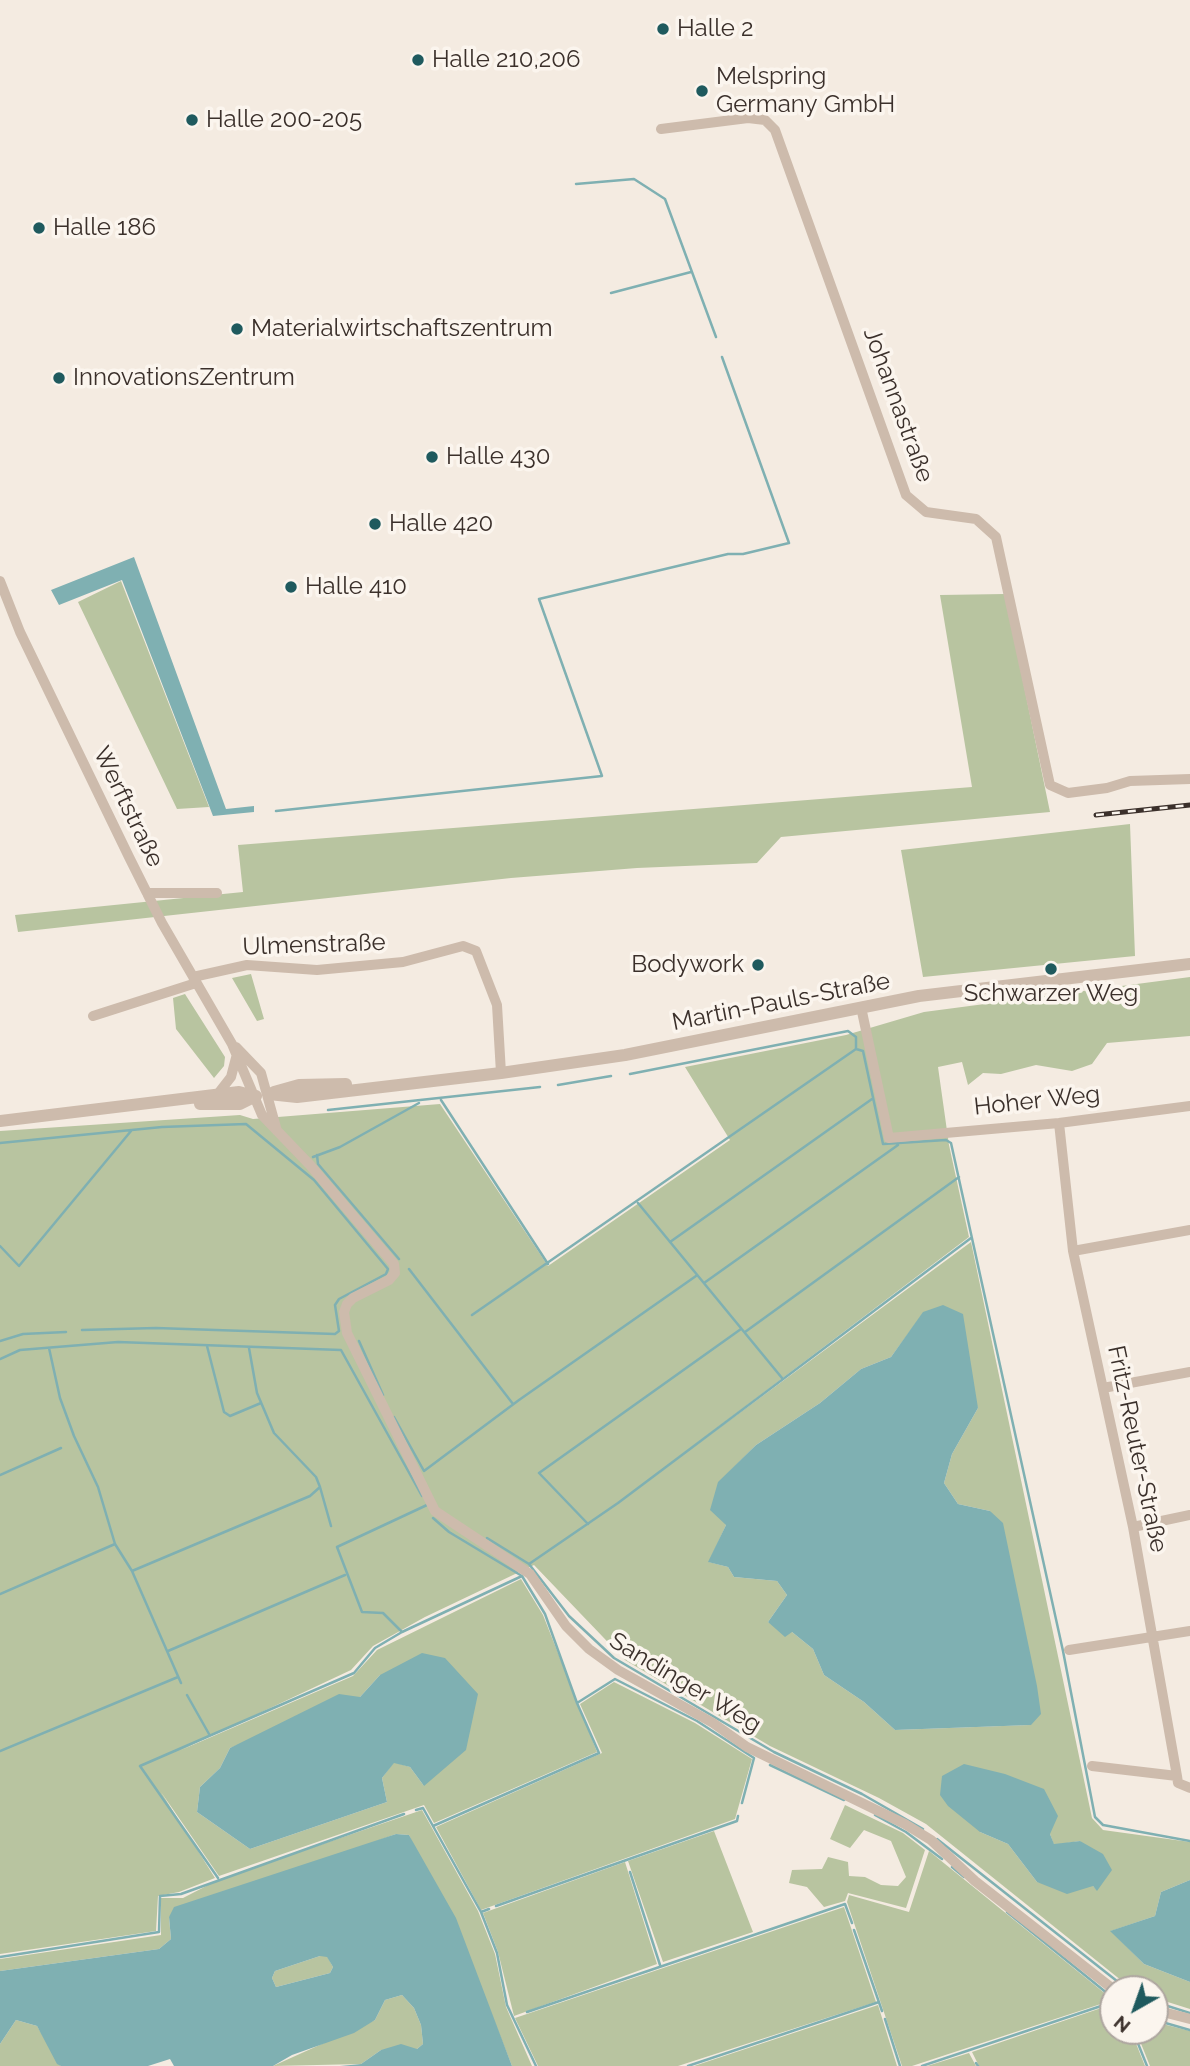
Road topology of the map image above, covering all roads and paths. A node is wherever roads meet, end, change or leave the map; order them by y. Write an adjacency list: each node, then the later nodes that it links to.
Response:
1 (661, 129): 3 (street, Johannastraße)
2 (0, 580): 4 (street, Werftstraße)
3 (1190, 779)
4 (147, 893): 5 (street); 7 (street, Werftstraße)
5 (217, 894)
6 (1190, 964): 8 (street, Martin-Pauls-Straße)
7 (195, 980): 9 (street, Ulmenstraße); 10 (street, Werftstraße); 11 (street, Ulmenstraße)
8 (861, 1007): 11 (street, Martin-Pauls-Straße); 18 (street, Hoher Weg)
9 (93, 1016)
10 (235, 1049): 12 (street, Werftstraße); 13 (street); 14 (street, Werftstraße)
11 (501, 1073): 12 (street, Martin-Pauls-Straße)
12 (269, 1094): 14 (street, Martin-Pauls-Straße); 19 (street)
13 (217, 1096): 14 (street, Martin-Pauls-Straße); 15 (street, Martin-Pauls-Straße)
14 (254, 1096): 15 (street, Martin-Pauls-Straße); 19 (street, Sandinger Weg)
15 (157, 1103): 17 (street, Martin-Pauls-Straße)
16 (1190, 1106): 18 (street, Hoher Weg)
17 (0, 1121)
18 (1059, 1123): 21 (street, Fritz-Reuter-Straße)
19 (278, 1134): 32 (street, Sandinger Weg)
20 (1190, 1230): 21 (street)
21 (1073, 1251): 23 (street, Fritz-Reuter-Straße)
22 (1190, 1371): 23 (street)
23 (1103, 1388): 25 (street, Fritz-Reuter-Straße)
24 (1190, 1515): 25 (street)
25 (1133, 1527): 27 (street, Fritz-Reuter-Straße)
26 (1190, 1631): 27 (street)
27 (1154, 1637): 28 (street); 30 (street, Fritz-Reuter-Straße)
28 (1069, 1650)
29 (1091, 1766): 30 (street)
30 (1177, 1779): 31 (street)
31 (1190, 1788)
32 (1099, 1977)
33 (1169, 2014): 34 (street)
34 (1190, 2019)

